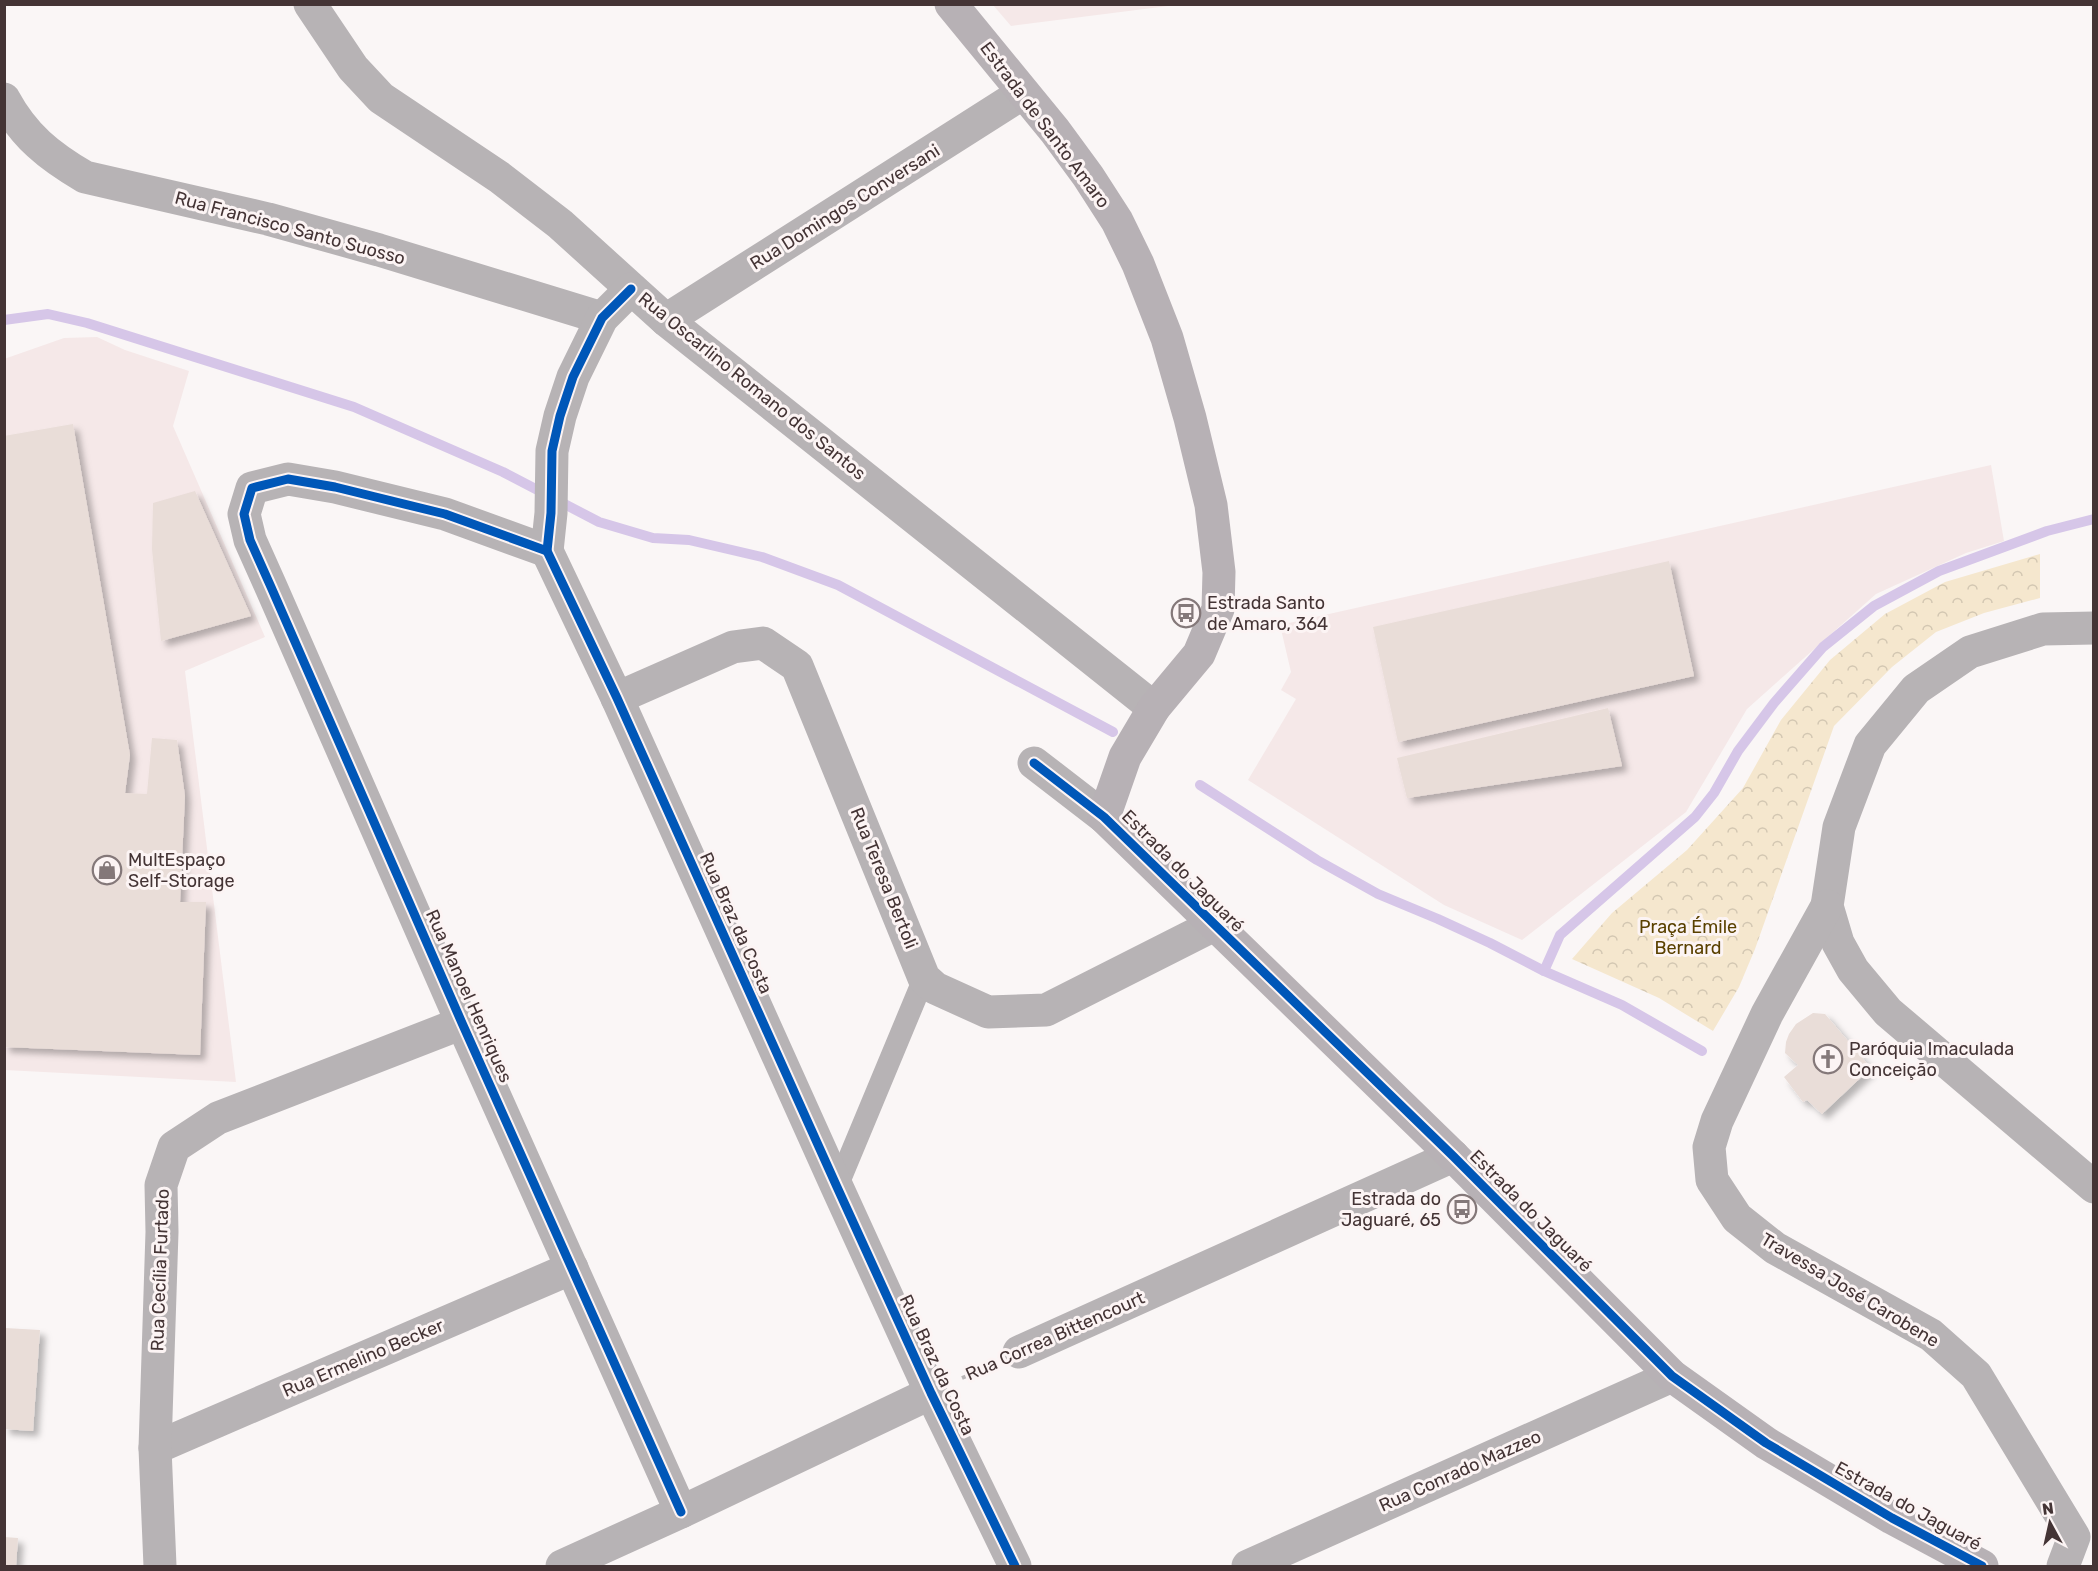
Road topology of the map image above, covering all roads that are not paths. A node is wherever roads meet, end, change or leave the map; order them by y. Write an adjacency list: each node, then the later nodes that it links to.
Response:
1 (310, 4): 5 (street, Rua Oscarlino Romano dos Santos)
2 (951, 4): 3 (street, Estrada de Santo Amaro)
3 (1023, 93): 7 (street, Rua Domingos Conversani); 11 (street, Estrada de Santo Amaro)
4 (4, 99): 6 (street, Rua Francisco Santo Suosso)
5 (632, 289): 6 (street); 7 (street, Rua Oscarlino Romano dos Santos)
6 (602, 318): 8 (street)
7 (666, 320): 11 (street, Rua Oscarlino Romano dos Santos)
8 (547, 551): 10 (street, Rua Braz da Costa); 17 (street, Rua Manoel Henriques)
9 (2094, 628): 14 (street)
10 (617, 698): 16 (street, Rua Teresa Bertoli); 19 (street, Rua Braz da Costa)
11 (1154, 708): 13 (street, Estrada de Santo Amaro)
12 (1034, 763): 13 (street)
13 (1104, 817): 15 (street, Estrada do Jaguaré)
14 (1827, 906): 20 (street); 32 (street, Travessa José Carobene)
15 (1214, 925): 16 (street); 18 (street, Estrada do Jaguaré)
16 (924, 978): 19 (lane)
17 (462, 1023): 21 (street, Rua Manoel Henriques); 25 (street, Rua Cecília Furtado)
18 (1453, 1156): 22 (street, Rua Correa Bittencourt); 23 (street, Estrada do Jaguaré)
19 (837, 1187): 24 (street, Rua Braz da Costa)
20 (2094, 1187)
21 (572, 1268): 25 (street, Rua Ermelino Becker); 26 (street, Rua Manoel Henriques)
22 (1019, 1352)
23 (1672, 1376): 30 (street, Rua Conrado Mazzeo); 31 (street, Estrada do Jaguaré)
24 (931, 1393): 26 (street); 29 (street, Rua Braz da Costa)
25 (155, 1449): 27 (street, Rua Cecília Furtado)
26 (681, 1512): 28 (street)
27 (160, 1566)
28 (562, 1566)
29 (1015, 1566)
30 (1248, 1566)
31 (1980, 1566)
32 (2063, 1566)

